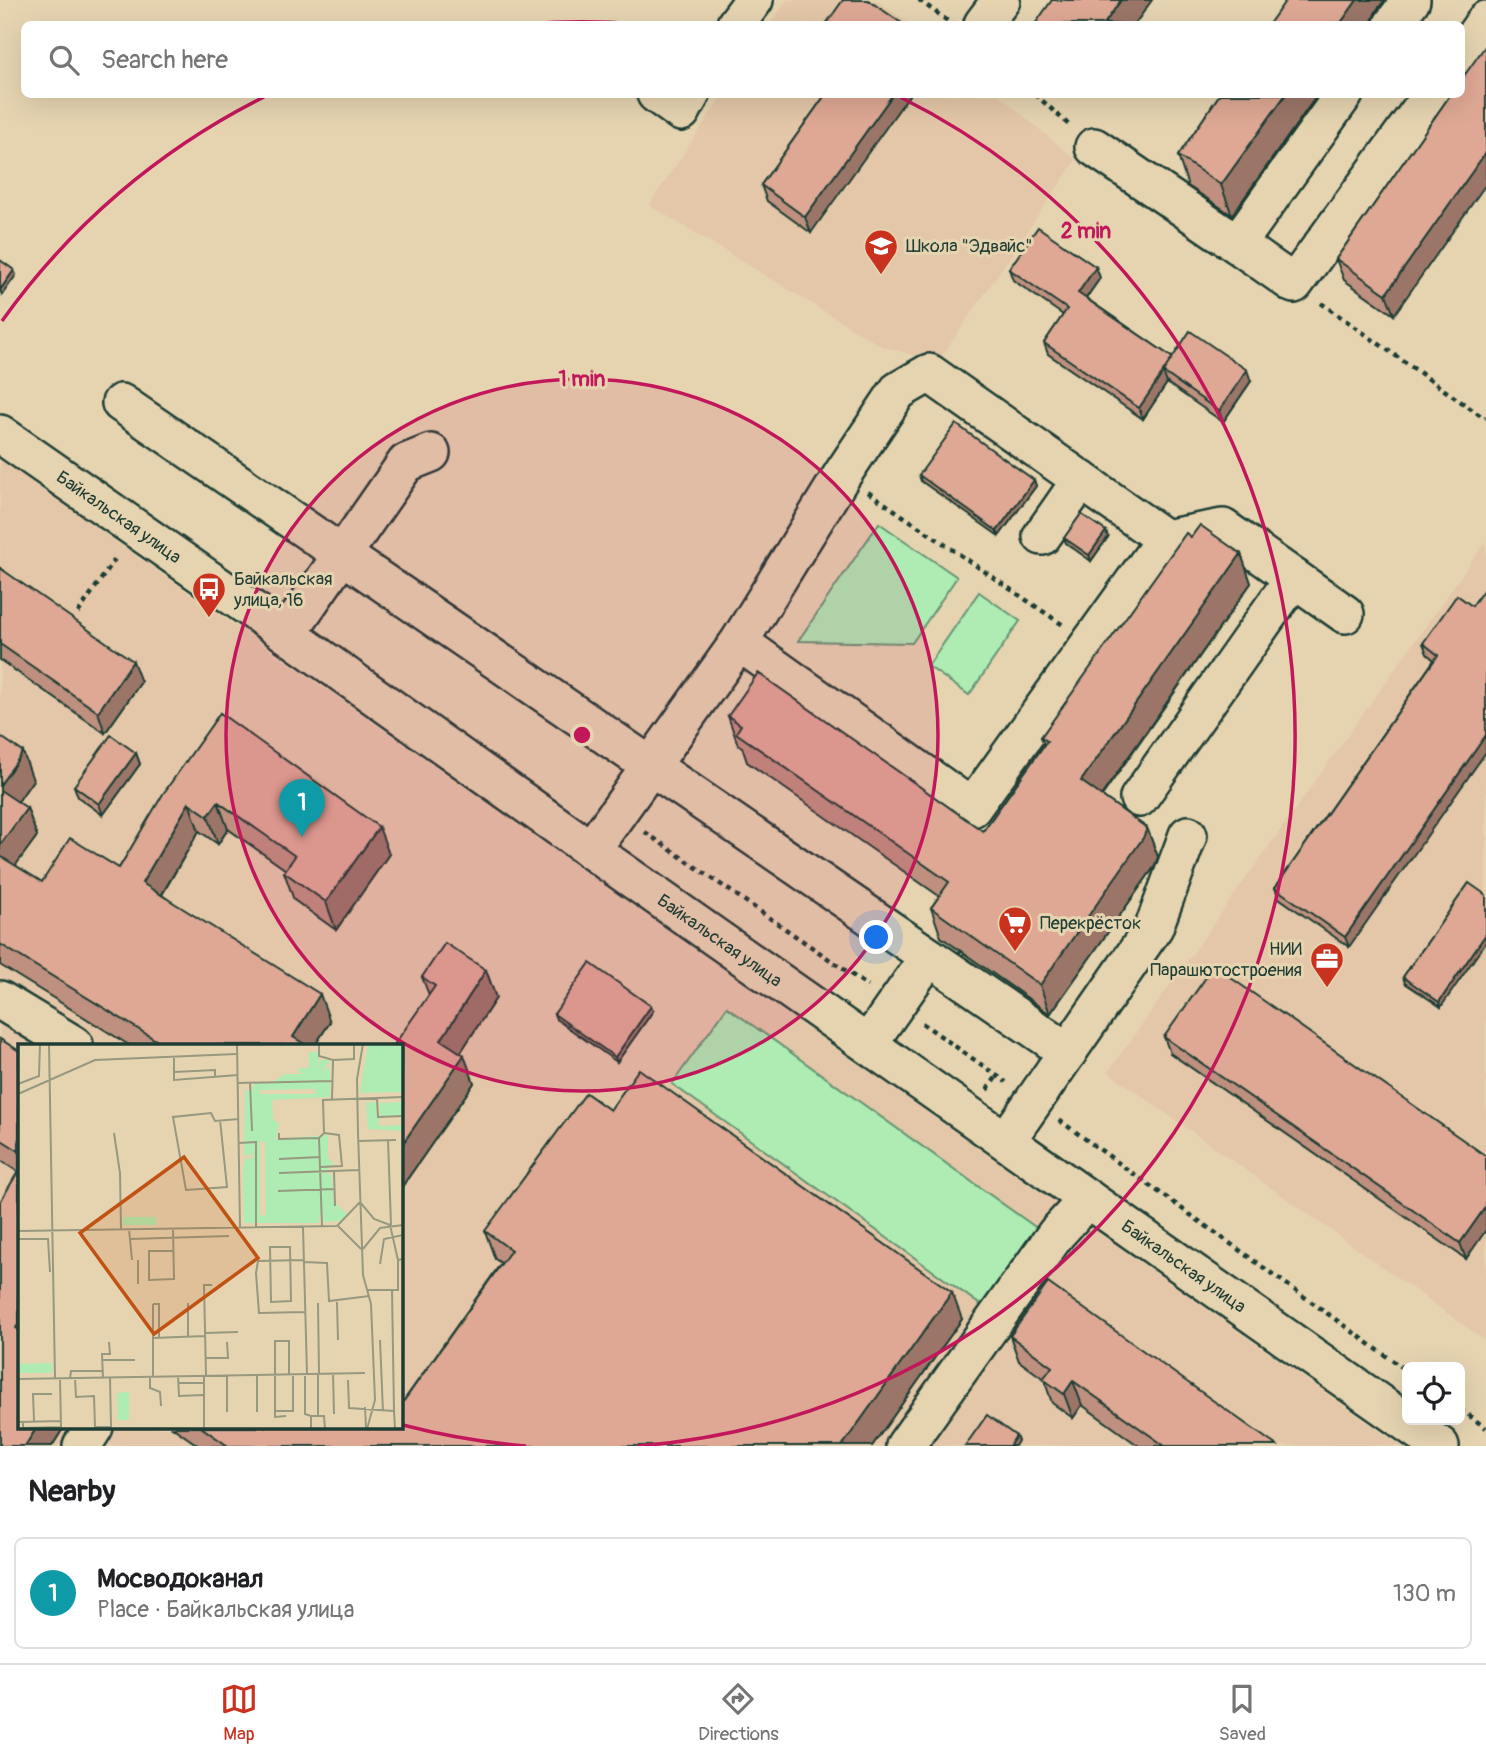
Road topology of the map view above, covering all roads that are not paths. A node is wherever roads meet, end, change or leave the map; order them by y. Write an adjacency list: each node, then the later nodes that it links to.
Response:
1 (754, 0): 5 (street)
2 (1001, 0): 6 (street)
3 (1411, 0): 7 (street)
4 (1486, 20): 8 (street)
5 (738, 21)
6 (985, 21)
7 (1395, 21)
8 (1465, 49)
9 (662, 98): 10 (street)
10 (689, 98)
11 (1341, 98): 14 (street)
12 (1429, 98): 14 (street)
13 (1094, 147): 14 (street)
14 (1237, 244)
15 (121, 403): 21 (street)
16 (0, 435): 24 (street, Байкальская улица)
17 (431, 453): 21 (street)
18 (1081, 480): 19 (street); 20 (street); 25 (street)
19 (1042, 536)
20 (1165, 539): 22 (street); 25 (street)
21 (342, 555): 24 (street); 26 (street)
22 (1294, 578): 23 (street); 27 (street)
23 (1345, 614)
24 (287, 634): 29 (street, Байкальская улица)
25 (739, 642): 26 (street)
26 (651, 766): 29 (street); 30 (street)
27 (1139, 798)
28 (1188, 835): 34 (street)
29 (592, 850): 33 (street, Байкальская улица)
30 (929, 957): 33 (street); 34 (street)
31 (0, 1000): 32 (street)
32 (72, 1044)
33 (868, 1045): 35 (street, Байкальская улица)
34 (1068, 1052): 35 (street)
35 (1006, 1141): 36 (street, Байкальская улица)
36 (1088, 1199): 39 (street); 40 (street, Байкальская улица)
37 (93, 1428): 38 (street)
38 (82, 1446)
39 (905, 1446)
40 (1440, 1446)

